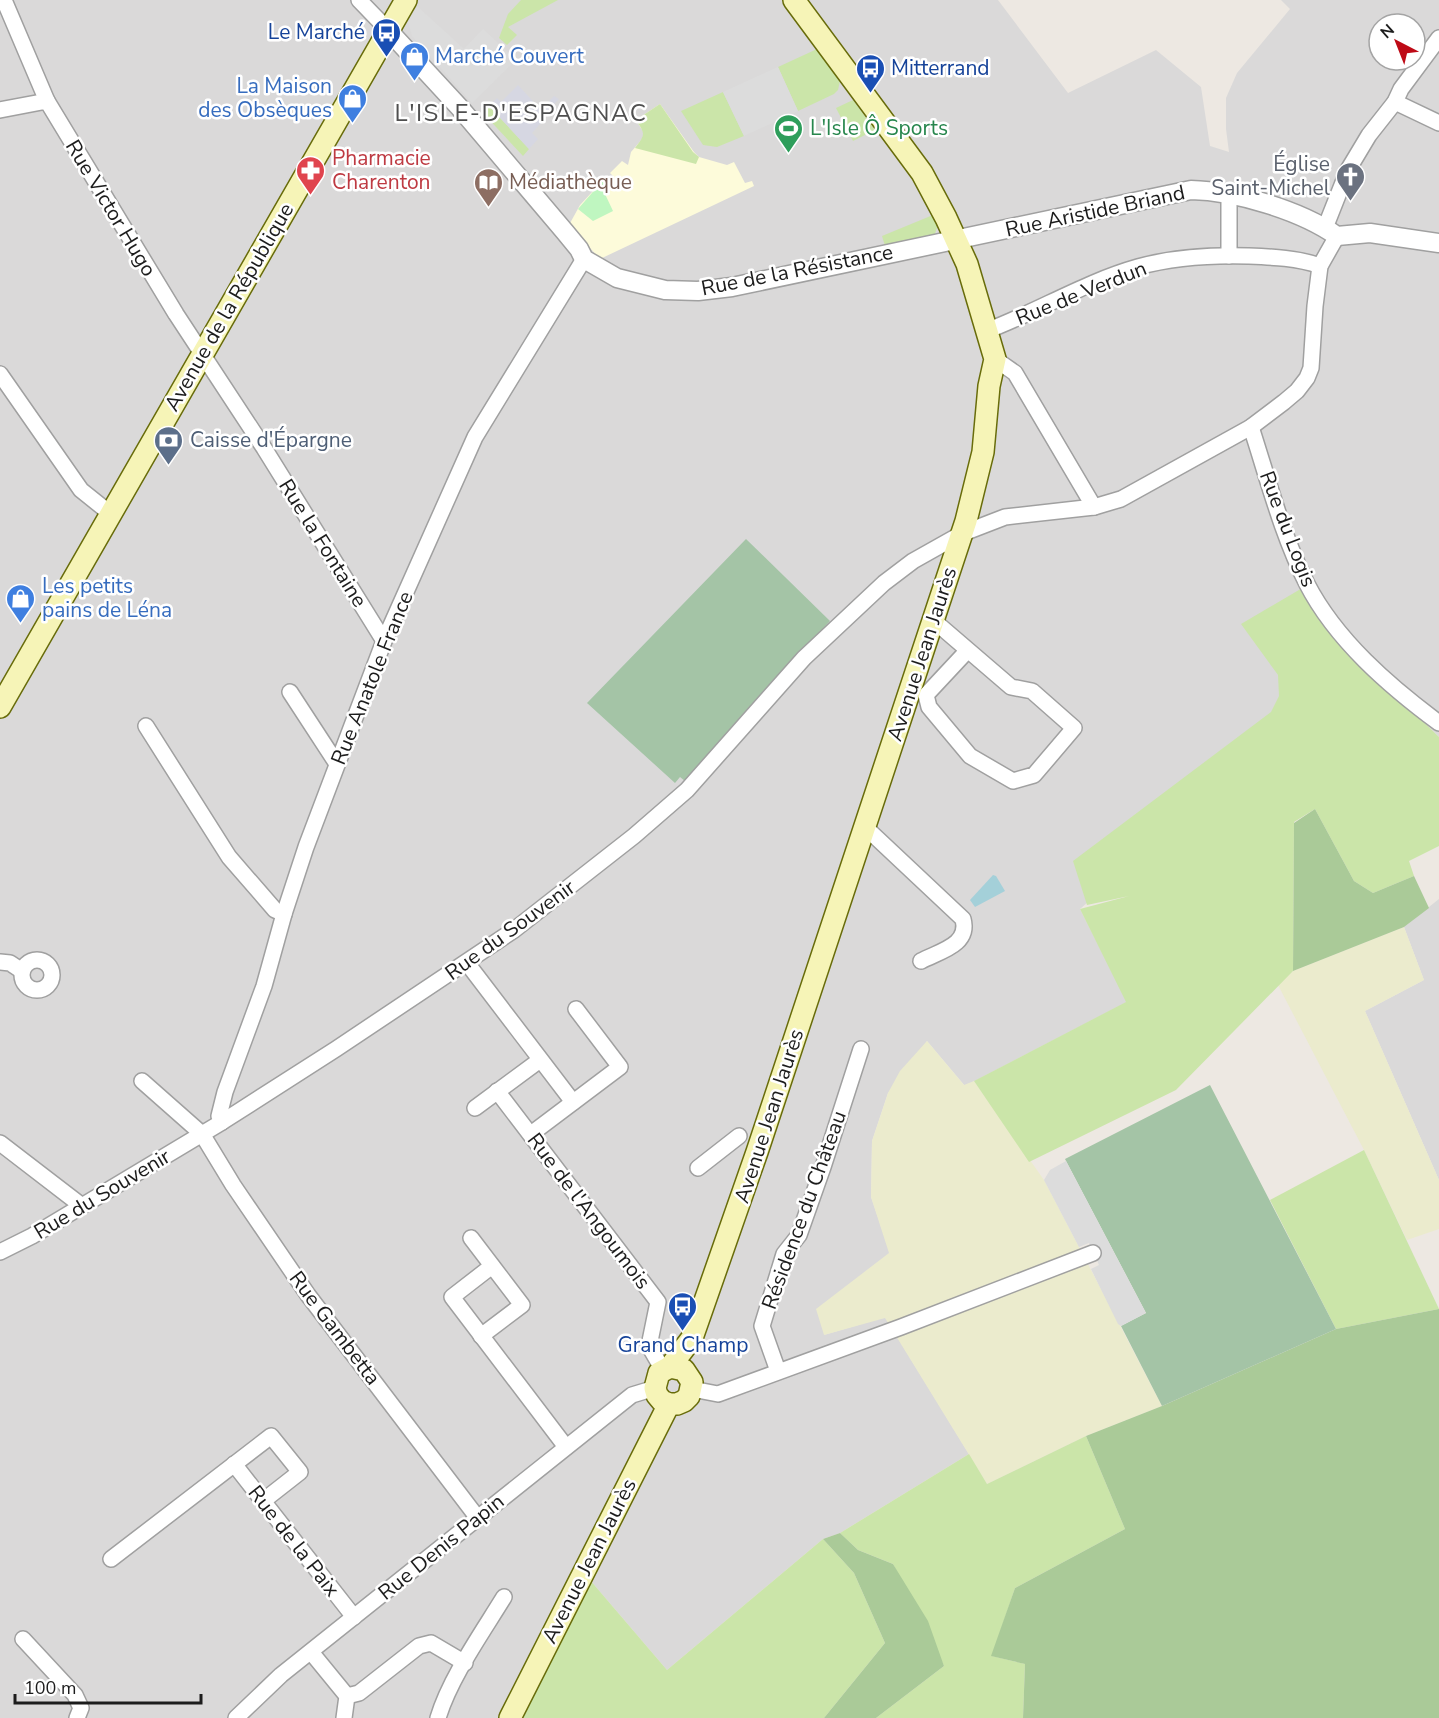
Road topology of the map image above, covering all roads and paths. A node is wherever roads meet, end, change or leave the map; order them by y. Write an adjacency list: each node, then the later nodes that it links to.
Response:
1 (4, 0): 7 (street, Rue Victor Hugo)
2 (359, 0): 5 (street)
3 (406, 0): 5 (main road, Avenue de la République)
4 (794, 0): 13 (main road, Avenue Jean Jaurès)
5 (388, 30): 16 (street, Rue de la Résistance); 19 (main road, Avenue de la République)
6 (1439, 38): 8 (street)
7 (47, 101): 9 (street); 19 (street, Rue Victor Hugo)
8 (1395, 102): 10 (street); 12 (street)
9 (0, 110)
10 (1439, 123)
11 (1229, 193): 12 (street, Rue Aristide Briand); 13 (street, Rue Aristide Briand); 15 (street)
12 (1331, 232): 14 (street); 17 (street)
13 (956, 239): 16 (street, Rue de la Résistance); 18 (main road, Avenue Jean Jaurès)
14 (1439, 243)
15 (1229, 256): 17 (street, Rue de Verdun); 18 (street, Rue de Verdun)
16 (584, 259): 27 (street, Rue Anatole France)
17 (1320, 266): 22 (street, Rue du Souvenir)
18 (986, 331): 20 (main road, Avenue Jean Jaurès)
19 (202, 354): 24 (main road, Avenue de la République); 27 (street, Rue la Fontaine)
20 (995, 359): 23 (street); 25 (main road, Avenue Jean Jaurès)
21 (0, 374): 24 (street)
22 (1251, 428): 23 (street, Rue du Souvenir); 31 (street, Rue du Logis)
23 (1094, 507): 25 (street, Rue du Souvenir)
24 (111, 514): 30 (main road, Avenue de la République)
25 (961, 534): 26 (main road, Avenue Jean Jaurès); 38 (street, Rue du Souvenir)
26 (933, 620): 28 (street); 34 (main road, Avenue Jean Jaurès)
27 (384, 642): 33 (street, Rue Anatole France)
28 (968, 650): 28 (street)
29 (290, 692): 33 (street)
30 (0, 708)
31 (1439, 723)
32 (146, 726): 35 (street)
33 (337, 764): 35 (street, Rue Anatole France)
34 (864, 826): 36 (street); 60 (main road, Avenue Jean Jaurès)
35 (284, 914): 47 (street, Rue Anatole France)
36 (921, 961)
37 (0, 962): 39 (street)
38 (467, 963): 42 (street); 47 (street, Rue du Souvenir)
39 (22, 971)
40 (576, 1009): 45 (street)
41 (861, 1049): 59 (street, Résidence du Château)
42 (540, 1060): 44 (street); 45 (street)
43 (142, 1082): 48 (street, Rue Gambetta)
44 (497, 1091): 46 (street); 49 (street, Rue de l'Angoumois)
45 (573, 1102): 49 (street)
46 (475, 1108)
47 (222, 1122): 48 (street, Rue du Souvenir)
48 (202, 1134): 53 (street, Rue du Souvenir); 64 (street, Rue Gambetta)
49 (531, 1134): 60 (street, Rue de l'Angoumois)
50 (739, 1137): 52 (street)
51 (0, 1143): 53 (street)
52 (698, 1168)
53 (81, 1206): 55 (street, Rue du Souvenir)
54 (471, 1238): 57 (street)
55 (0, 1252)
56 (1093, 1253): 59 (street)
57 (492, 1266): 58 (street); 58 (street)
58 (482, 1336): 61 (street)
59 (778, 1371): 60 (street)
60 (674, 1378): 61 (street, Rue Denis Papin); 76 (main road, Avenue Jean Jaurès)
61 (566, 1447): 64 (street, Rue Denis Papin)
62 (234, 1464): 63 (street, Rue de la Paix); 63 (street); 65 (street)
63 (263, 1501): 67 (street, Rue de la Paix)
64 (477, 1517): 67 (street, Rue Denis Papin)
65 (111, 1559)
66 (504, 1597): 70 (street)
67 (354, 1617): 69 (street, Rue Denis Papin)
68 (23, 1639): 72 (street)
69 (311, 1652): 71 (street); 73 (street, Rue Denis Papin)
70 (465, 1663): 71 (street); 75 (street)
71 (346, 1696): 74 (street)
72 (77, 1718)
73 (236, 1718)
74 (344, 1718)
75 (438, 1718)
76 (510, 1718)

